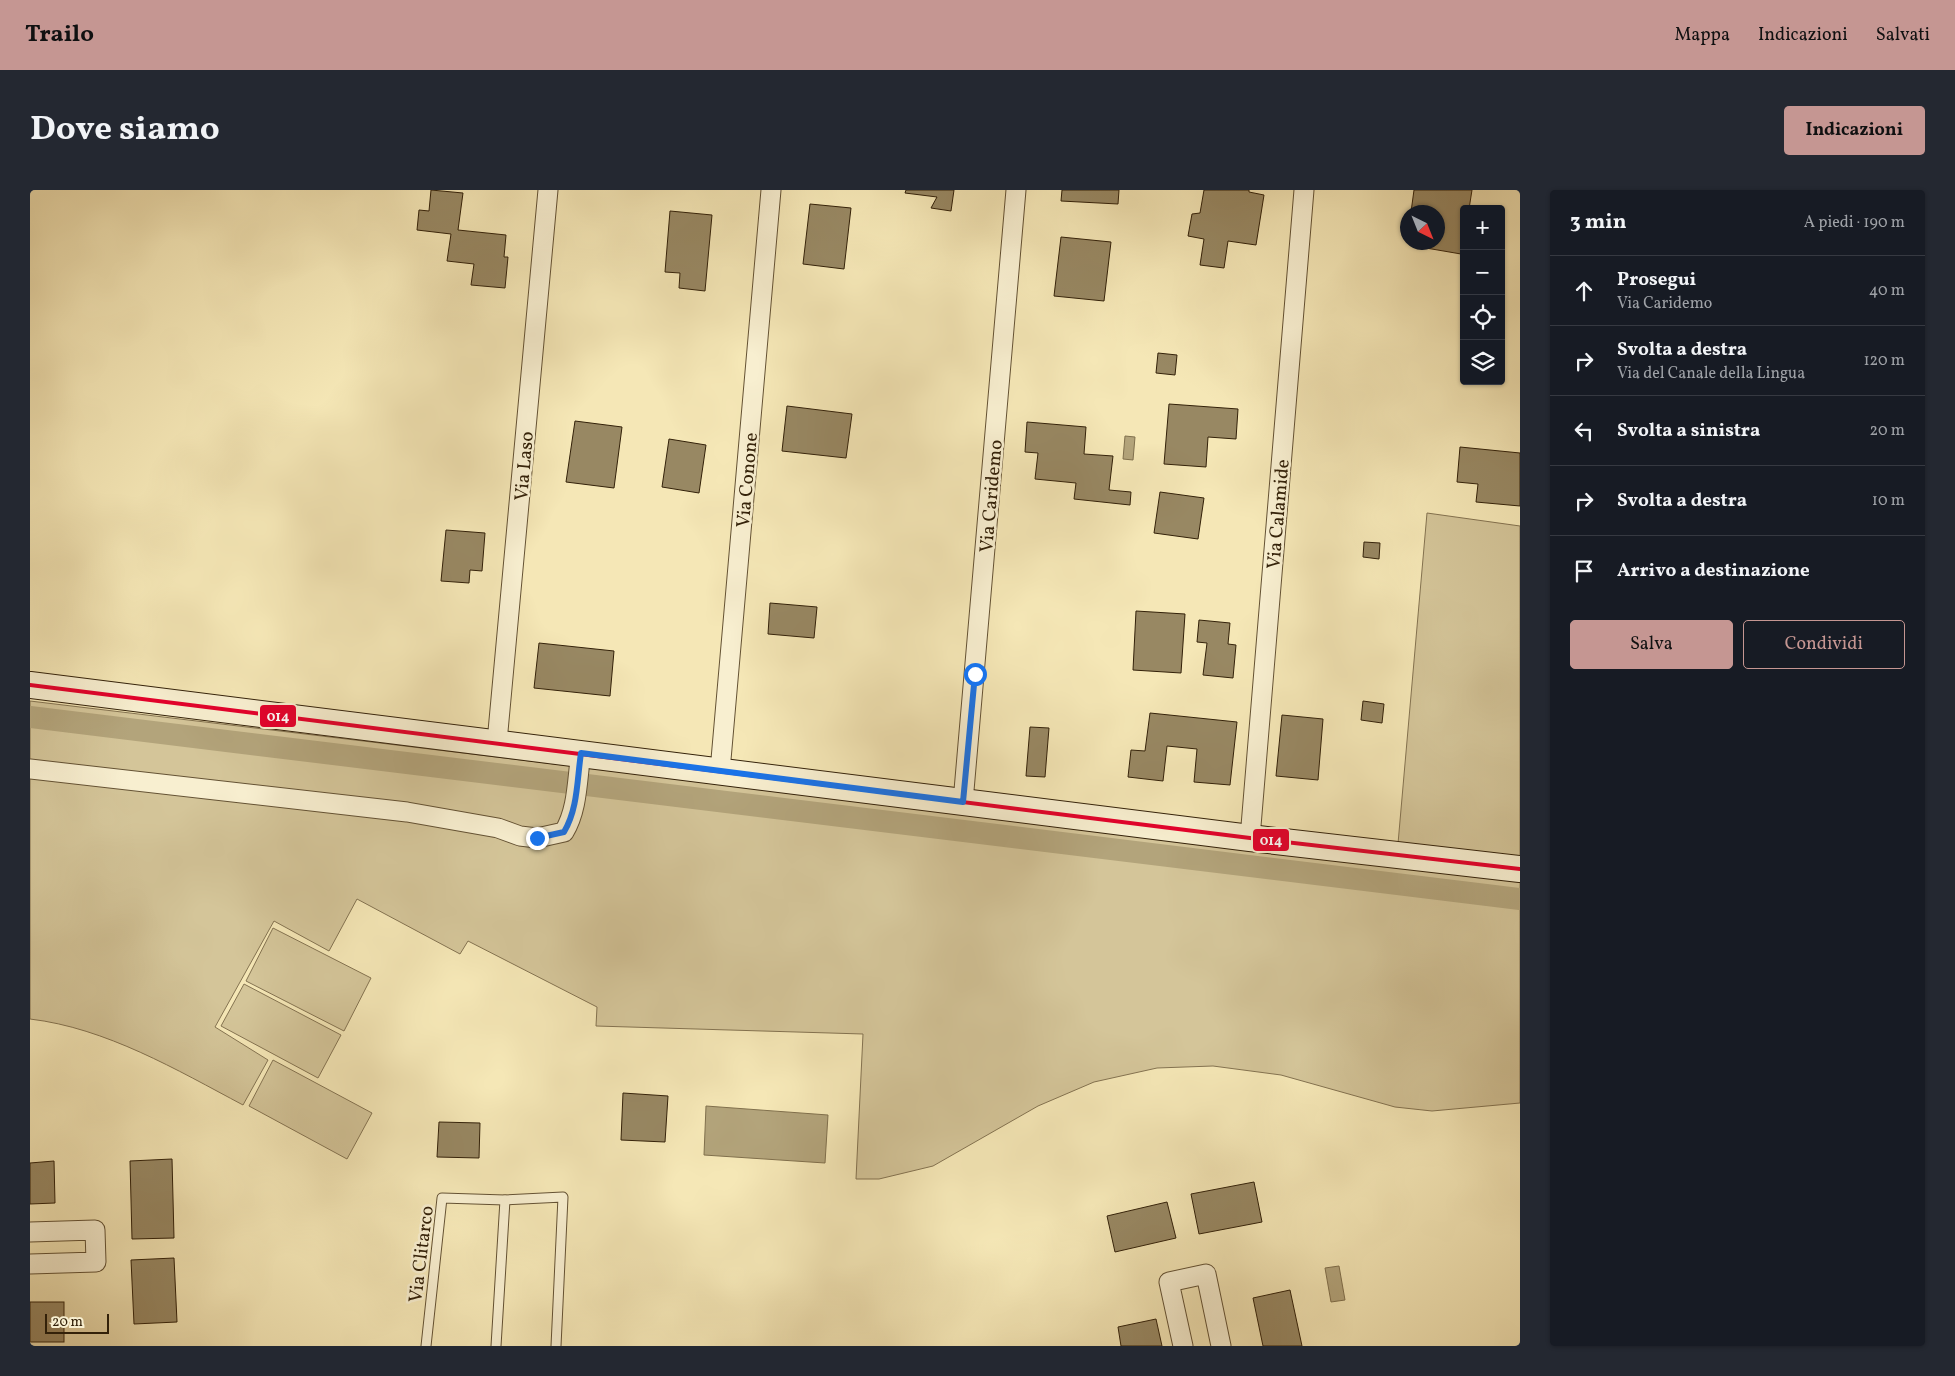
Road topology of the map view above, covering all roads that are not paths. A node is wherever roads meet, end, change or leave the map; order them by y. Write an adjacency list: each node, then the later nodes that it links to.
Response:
1 (548, 190): 6 (street, Via Laso)
2 (771, 190): 9 (street, Via Conone)
3 (1016, 190): 10 (street, Via Caridemo)
4 (1304, 190): 11 (street, Via Calamide)
5 (30, 685): 6 (street)
6 (497, 742): 7 (street)
7 (580, 763): 8 (street); 9 (street)
8 (30, 770)
9 (720, 771): 10 (street)
10 (963, 802): 11 (street)
11 (1250, 838): 12 (street)
12 (1520, 869)
13 (505, 1200): 16 (lane, Via Clitarco); 17 (lane); 18 (lane, Via Clitarco)
14 (30, 1232): 15 (street)
15 (30, 1264)
16 (426, 1346)
17 (496, 1346)
18 (556, 1346)
19 (1183, 1346): 20 (street)
20 (1221, 1346)

